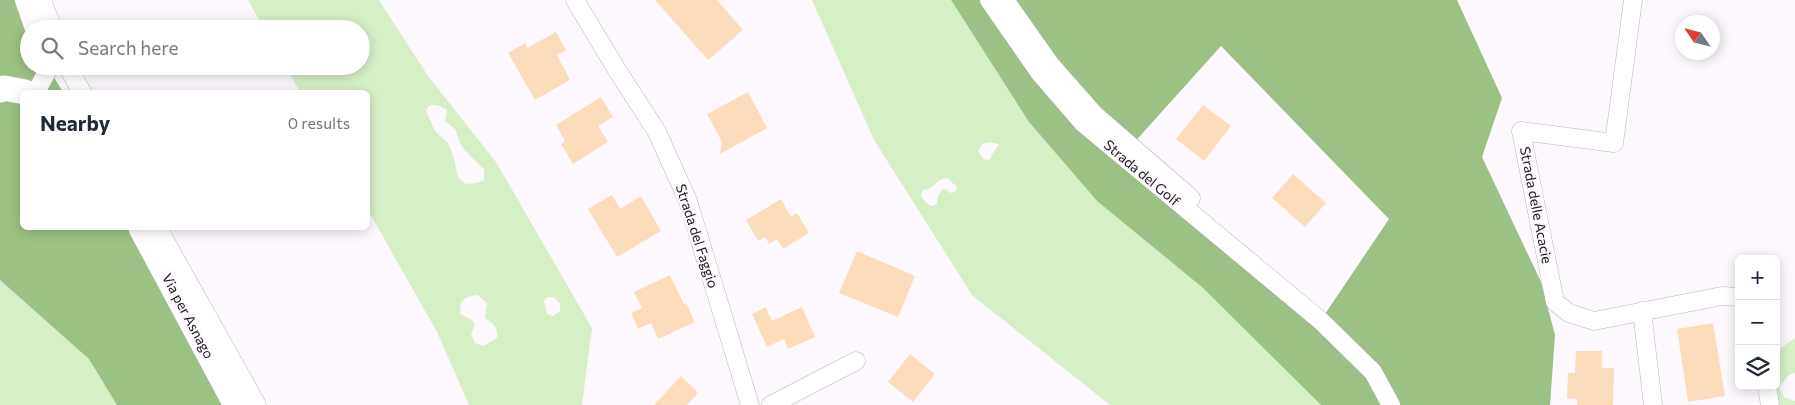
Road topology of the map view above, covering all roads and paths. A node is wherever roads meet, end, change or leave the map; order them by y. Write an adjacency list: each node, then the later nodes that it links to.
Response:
1 (24, 0): 7 (street)
2 (42, 0): 8 (street)
3 (575, 0): 24 (street, Strada del Faggio)
4 (989, 0): 19 (street, Strada del Golf)
5 (1005, 0): 19 (street, Strada del Golf)
6 (1632, 0): 18 (street, Strada delle Acacie)
7 (31, 20)
8 (50, 20)
9 (45, 75): 12 (street)
10 (72, 75): 13 (street)
11 (0, 90): 14 (street)
12 (37, 90)
13 (81, 90)
14 (20, 91)
15 (142, 230): 22 (street, Via per Asnago)
16 (159, 230): 23 (street)
17 (1735, 297): 18 (street, Strada delle Acacie)
18 (1642, 311): 27 (street)
19 (1321, 321): 26 (street, Strada del Golf)
20 (856, 361): 25 (street)
21 (1768, 390): 28 (street)
22 (236, 405)
23 (257, 405)
24 (750, 405)
25 (771, 405)
26 (1391, 405)
27 (1653, 405)
28 (1770, 405)

